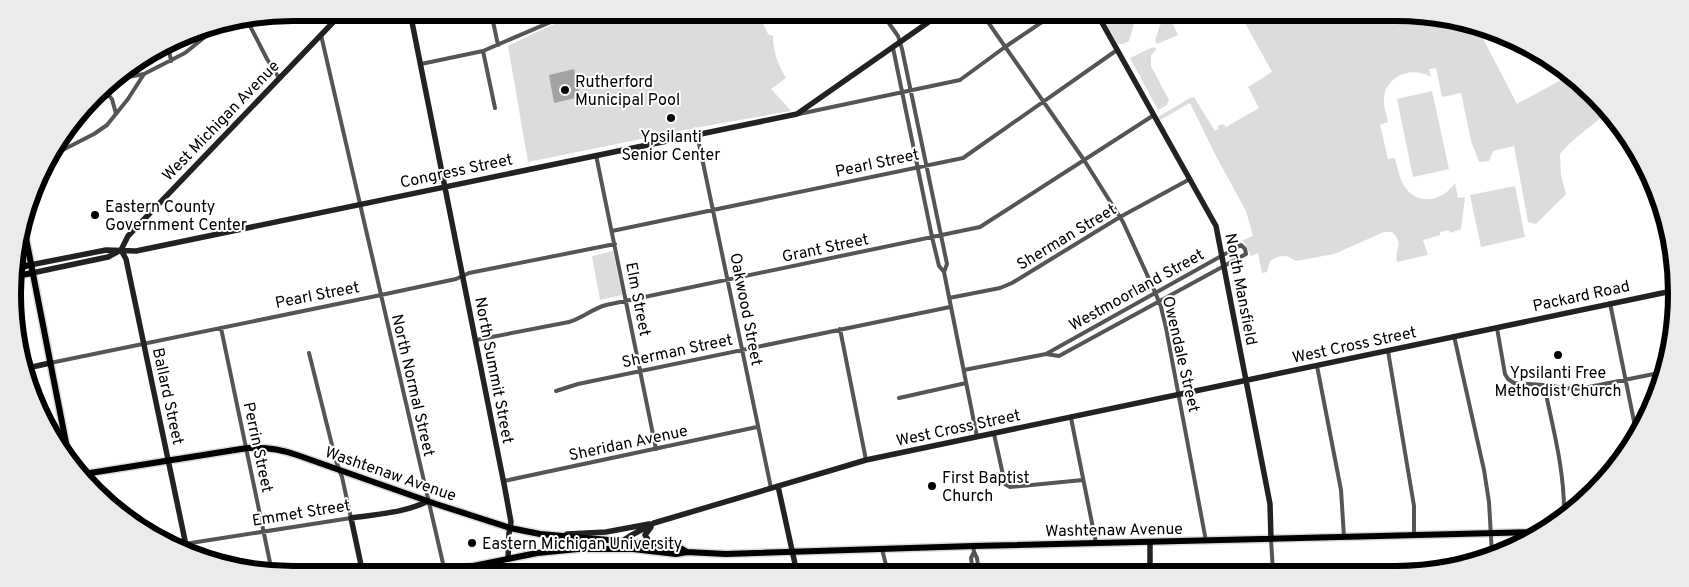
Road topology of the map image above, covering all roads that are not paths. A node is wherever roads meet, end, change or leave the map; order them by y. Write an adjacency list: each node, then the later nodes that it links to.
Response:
1 (335, 21): 11 (street, West Michigan Avenue)
2 (412, 21): 21 (street, North Summit Street)
3 (492, 21): 14 (street)
4 (553, 21): 14 (street)
5 (887, 21): 13 (street)
6 (931, 21): 13 (street)
7 (987, 21): 15 (street, Owendale Street)
8 (1044, 21): 15 (street)
9 (1101, 21): 17 (street, North Mansfield)
10 (250, 25): 24 (street)
11 (321, 35): 24 (street, West Michigan Avenue); 41 (street, North Normal Street)
12 (206, 36): 20 (street)
13 (900, 43): 16 (street); 25 (street)
14 (498, 45): 19 (street)
15 (1005, 47): 25 (street); 28 (street, Owendale Street)
16 (893, 48): 26 (street); 31 (street)
17 (1117, 50): 28 (street, Pearl Street); 32 (street, North Mansfield)
18 (169, 51): 20 (street)
19 (483, 51): 21 (street); 29 (street)
20 (171, 61): 22 (street)
21 (420, 64): 40 (street, North Summit Street)
22 (144, 74): 23 (street); 30 (street)
23 (130, 77)
24 (279, 78): 49 (street, West Michigan Avenue)
25 (911, 92): 26 (street); 37 (street)
26 (903, 93): 31 (street); 38 (street)
27 (108, 95): 30 (street)
28 (1044, 102): 36 (street, Owendale Street); 37 (street, Pearl Street)
29 (495, 108)
30 (116, 114): 34 (street)
31 (797, 114): 33 (street, Congress Street)
32 (1154, 116): 36 (street, Grant Street); 39 (street, North Mansfield)
33 (697, 134): 35 (street, Congress Street); 42 (street, Oakwood Street)
34 (62, 150)
35 (596, 155): 40 (street, Congress Street); 44 (street, Elm Street)
36 (1084, 160): 43 (street, Owendale Street); 45 (street, Grant Street)
37 (926, 166): 38 (street, Pearl Street); 45 (street)
38 (918, 167): 42 (street, Pearl Street); 46 (street)
39 (1190, 179): 43 (street, Sherman Street); 50 (street, North Mansfield)
40 (445, 187): 41 (street, Congress Street); 57 (street, North Summit Street)
41 (360, 204): 49 (street, Congress Street); 61 (street, North Normal Street)
42 (712, 209): 44 (street, Pearl Street); 58 (street, Oakwood Street)
43 (1120, 217): 59 (street, Owendale Street); 62 (street, Sherman Street)
44 (612, 231): 48 (street, Elm Street)
45 (941, 235): 46 (street, Grant Street); 54 (street)
46 (932, 237): 54 (street); 58 (street, Grant Street)
47 (26, 240): 51 (main road)
48 (615, 244): 57 (street, Pearl Street); 63 (street, Elm Street)
49 (121, 250): 51 (street); 55 (street); 72 (street, Ballard Street)
50 (1222, 256): 53 (street, North Mansfield); 53 (street, Westmoorland Street); 59 (street, Westmoorland Street)
51 (30, 265): 52 (main road); 55 (main road)
52 (23, 266)
53 (1224, 266): 64 (street, Westmoorland Street); 83 (street, North Mansfield)
54 (944, 272): 62 (street)
55 (32, 273): 56 (main road); 77 (main road)
56 (22, 275)
57 (462, 276): 61 (street, Pearl Street); 71 (street, North Summit Street)
58 (728, 280): 63 (street, Grant Street); 73 (street, Oakwood Street)
59 (1156, 292): 64 (street, Owendale Street); 76 (street, Westmoorland Street)
60 (1668, 292): 65 (street, Packard Road)
61 (381, 295): 68 (street, Pearl Street); 106 (street, North Normal Street)
62 (949, 298): 66 (street)
63 (626, 301): 71 (street, Grant Street); 81 (street, Elm Street)
64 (1159, 301): 76 (street, Westmoorland Street); 88 (street, Owendale Street)
65 (1610, 304): 67 (street, Packard Road); 84 (street)
66 (950, 307): 69 (street, Sherman Street); 80 (street)
67 (1496, 327): 70 (street, West Cross Street); 86 (street)
68 (221, 328): 72 (street, Pearl Street); 96 (street, Perrin Street)
69 (840, 329): 73 (street, Sherman Street); 98 (street)
70 (1454, 336): 74 (street, West Cross Street); 113 (street)
71 (476, 340): 103 (street, North Summit Street)
72 (144, 344): 77 (street, Pearl Street); 99 (street, Ballard Street)
73 (741, 350): 81 (street, Sherman Street); 92 (street, Oakwood Street)
74 (1388, 351): 78 (street, West Cross Street); 115 (street)
75 (309, 353): 100 (street)
76 (1046, 354): 80 (street, Westmoorland Street)
77 (50, 363): 79 (street, Pearl Street); 95 (main road)
78 (1317, 366): 83 (street, West Cross Street); 116 (street)
79 (32, 367)
80 (964, 370): 85 (street)
81 (640, 371): 87 (street, Sherman Street); 97 (street, Elm Street)
82 (1655, 374): 84 (street)
83 (1246, 381): 88 (street, West Cross Street); 117 (street, North Mansfield)
84 (1625, 381): 86 (street); 91 (street)
85 (966, 383): 89 (street); 94 (street)
86 (1544, 385): 107 (street)
87 (556, 391)
88 (1179, 395): 90 (street, West Cross Street); 119 (street, Owendale Street)
89 (899, 398)
90 (1071, 418): 93 (street, West Cross Street); 102 (street)
91 (1634, 424)
92 (757, 427): 97 (street, Sheridan Avenue); 105 (street, Oakwood Street)
93 (994, 434): 94 (street, West Cross Street); 102 (street)
94 (977, 437): 98 (street, West Cross Street)
95 (66, 444)
96 (247, 448): 99 (main road, Washtenaw Avenue); 100 (main road, Washtenaw Avenue); 111 (street, Perrin Street)
97 (656, 449): 103 (street, Sheridan Avenue)
98 (866, 460): 104 (street, West Cross Street)
99 (168, 461): 101 (main road, Washtenaw Avenue); 123 (street, Ballard Street)
100 (340, 470): 106 (main road, Washtenaw Avenue); 108 (street)
101 (89, 473)
102 (1083, 480): 121 (street)
103 (504, 481): 110 (street, North Summit Street)
104 (778, 486): 105 (street, West Cross Street); 130 (street)
105 (770, 488): 109 (street, West Cross Street)
106 (428, 501): 108 (street, Emmet Street); 110 (main road, Washtenaw Avenue); 134 (street, North Normal Street)
107 (1564, 507)
108 (351, 518): 111 (street, Emmet Street); 133 (street)
109 (654, 523): 114 (street); 118 (street, West Cross Street); 120 (street)
110 (510, 528): 114 (main road, Washtenaw Avenue); 131 (street, North Summit Street)
111 (264, 531): 124 (street, Emmet Street); 132 (street, Perrin Street)
112 (1526, 532): 113 (main road, Washtenaw Avenue)
113 (1492, 533): 115 (main road, Washtenaw Avenue); 126 (street)
114 (556, 535): 118 (main road, Washtenaw Avenue)
115 (1414, 535): 116 (main road, Washtenaw Avenue)
116 (1344, 537): 117 (main road, Washtenaw Avenue)
117 (1271, 539): 119 (main road, Washtenaw Avenue); 141 (street)
118 (623, 541): 120 (main road, Washtenaw Avenue); 125 (street, West Cross Street)
119 (1206, 541): 122 (main road, Washtenaw Avenue)
120 (650, 543): 129 (main road, Washtenaw Avenue)
121 (1096, 543): 122 (main road, Washtenaw Avenue); 128 (main road, Washtenaw Avenue)
122 (1150, 543): 140 (street)
123 (186, 544)
124 (192, 546)
125 (612, 548): 129 (main road, Washtenaw Avenue); 131 (main road)
126 (1492, 548)
127 (882, 549): 128 (main road, Washtenaw Avenue); 130 (main road, Washtenaw Avenue); 137 (street)
128 (974, 549): 138 (street); 139 (street)
129 (687, 552): 130 (main road, Washtenaw Avenue)
130 (793, 552): 136 (street)
131 (508, 559): 135 (main road)
132 (271, 564)
133 (361, 566)
134 (444, 566)
135 (474, 566)
136 (796, 566)
137 (886, 566)
138 (972, 566)
139 (978, 566)
140 (1150, 566)
141 (1273, 566)

